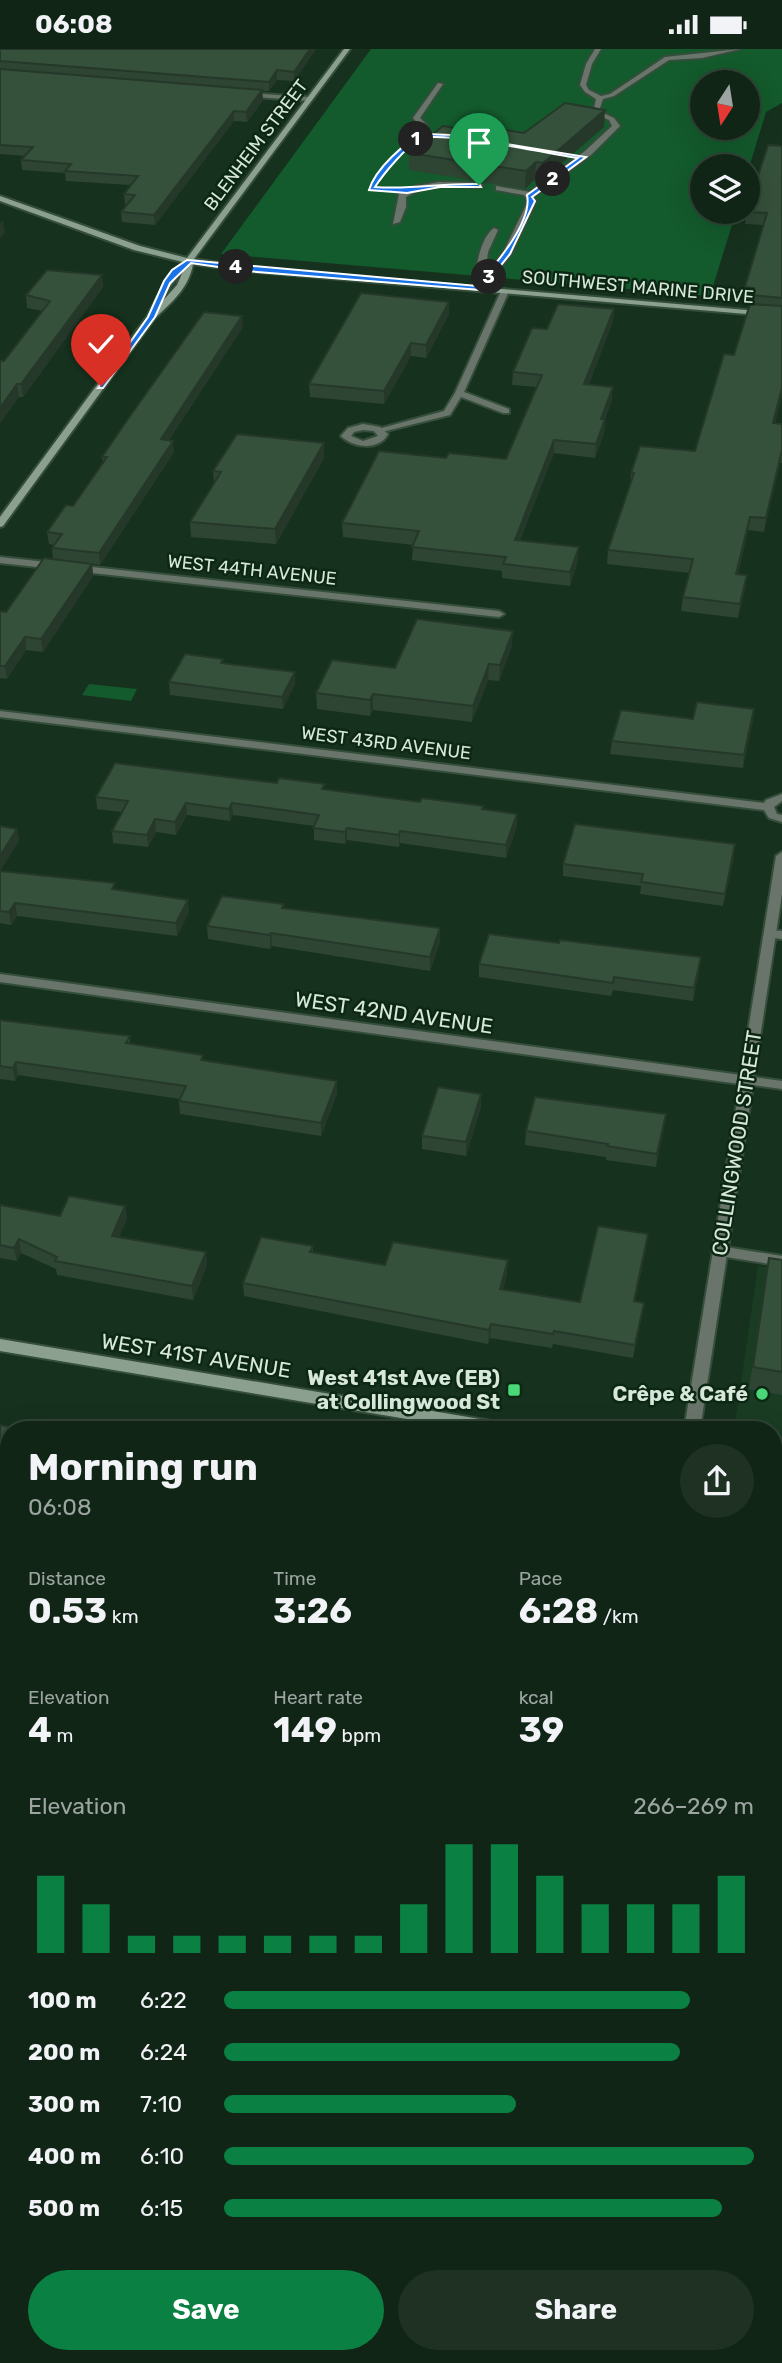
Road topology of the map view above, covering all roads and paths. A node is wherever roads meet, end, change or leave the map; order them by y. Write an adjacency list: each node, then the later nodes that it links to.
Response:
1 (347, 49): 7 (street, BLENHEIM STREET)
2 (598, 49): 6 (street)
3 (737, 49): 6 (street)
4 (440, 85): 8 (street)
5 (235, 93): 7 (street)
6 (600, 98): 12 (street)
7 (310, 99): 16 (street, BLENHEIM STREET)
8 (417, 138): 11 (path)
9 (479, 185): 11 (street)
10 (499, 188): 12 (street)
11 (407, 192): 14 (street)
12 (529, 197): 17 (street)
13 (0, 198): 16 (street, SOUTHWEST MARINE DRIVE)
14 (396, 222)
15 (494, 230): 17 (street)
16 (190, 261): 17 (street, SOUTHWEST MARINE DRIVE); 20 (street, BLENHEIM STREET); 20 (street, BLENHEIM STREET)
17 (479, 289): 18 (street, SOUTHWEST MARINE DRIVE)
18 (505, 291): 19 (street, SOUTHWEST MARINE DRIVE); 21 (street)
19 (782, 315)
20 (151, 317): 24 (street, BLENHEIM STREET)
21 (459, 393): 22 (street); 23 (street)
22 (506, 411)
23 (381, 431)
24 (0, 524)
25 (0, 560): 26 (street, WEST 44TH AVENUE)
26 (499, 614)
27 (0, 714): 29 (street, WEST 43RD AVENUE)
28 (782, 797): 29 (street)
29 (768, 807): 30 (street)
30 (782, 819)
31 (782, 856): 32 (street, COLLINGWOOD STREET)
32 (776, 934): 34 (street, COLLINGWOOD STREET)
33 (0, 978): 34 (street, WEST 42ND AVENUE)
34 (746, 1081): 35 (street, WEST 42ND AVENUE); 36 (street, COLLINGWOOD STREET)
35 (782, 1085)
36 (719, 1251): 37 (street); 40 (street, COLLINGWOOD STREET)
37 (782, 1261)
38 (0, 1345): 39 (street, WEST 41ST AVENUE)
39 (456, 1421)
40 (693, 1421)

